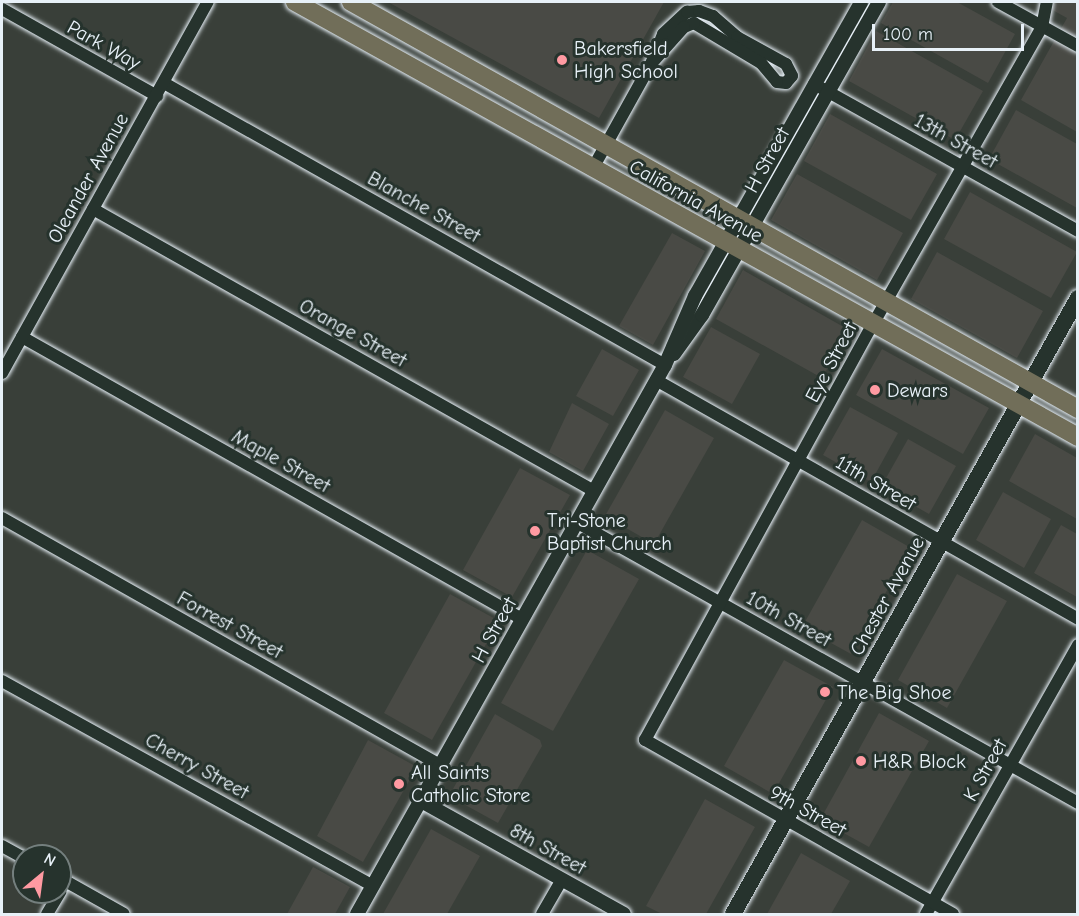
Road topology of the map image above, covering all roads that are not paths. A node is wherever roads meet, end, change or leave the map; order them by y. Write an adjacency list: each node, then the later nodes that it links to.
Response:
1 (208, 2): 12 (street, Oleander Avenue)
2 (295, 2): 18 (main road, California Avenue)
3 (351, 2): 16 (main road, California Avenue)
4 (861, 2): 13 (street, H Street)
5 (877, 2): 14 (street, H Street)
6 (998, 2): 9 (street)
7 (1047, 2): 9 (street, Eye Street)
8 (2, 9): 15 (street, Park Way)
9 (1042, 27): 10 (street); 17 (street, Eye Street)
10 (1077, 46)
11 (651, 64): 11 (street); 16 (street)
12 (164, 83): 15 (street, Oleander Avenue); 27 (street, Blanche Street)
13 (814, 84): 14 (street, 13th Street); 20 (street, H Street)
14 (828, 92): 17 (street, 13th Street); 20 (street, H Street)
15 (157, 96): 19 (street, Oleander Avenue)
16 (607, 144): 18 (street); 20 (main road, California Avenue)
17 (963, 167): 21 (street, 13th Street); 24 (street, Eye Street)
18 (593, 168): 22 (main road, California Avenue)
19 (93, 209): 26 (street, Oleander Avenue); 35 (street, Orange Street)
20 (746, 221): 22 (street, H Street); 24 (main road, California Avenue)
21 (1077, 231)
22 (732, 247): 25 (main road, California Avenue); 27 (street, H Street)
23 (1077, 298): 30 (main road, Chester Avenue)
24 (888, 302): 25 (street, Eye Street); 30 (main road, California Avenue)
25 (872, 326): 31 (main road, California Avenue); 34 (street, Eye Street)
26 (22, 337): 28 (street, Oleander Avenue); 40 (street, Maple Street)
27 (665, 365): 29 (street, H Street)
28 (2, 373)
29 (656, 380): 34 (street, 11th Street); 35 (street, H Street)
30 (1030, 383): 31 (main road, Chester Avenue); 32 (main road, California Avenue)
31 (1018, 405): 33 (main road, California Avenue); 38 (main road, Chester Avenue)
32 (1077, 409)
33 (1077, 437)
34 (799, 461): 38 (street, 11th Street); 39 (street, Eye Street)
35 (594, 491): 37 (street, H Street)
36 (2, 518): 46 (street, Forrest Street)
37 (576, 522): 39 (street, 10th Street); 40 (street, H Street)
38 (941, 543): 41 (street, 11th Street); 44 (main road, Chester Avenue)
39 (719, 602): 44 (street, 10th Street); 45 (street, Eye Street)
40 (522, 619): 46 (street, H Street)
41 (1077, 619)
42 (1077, 645): 47 (street, K Street)
43 (2, 681): 52 (street, Cherry Street)
44 (862, 683): 47 (street, 10th Street); 50 (main road, Chester Avenue)
45 (645, 740): 50 (street, 9th Street)
46 (440, 765): 48 (street, H Street)
47 (1010, 765): 49 (street, 10th Street); 54 (street, K Street)
48 (421, 801): 51 (street, 8th Street); 52 (street, H Street)
49 (1077, 803)
50 (785, 821): 54 (street, 9th Street); 59 (main road, Chester Avenue)
51 (562, 880): 57 (street); 58 (street, 8th Street)
52 (373, 885): 56 (street, H Street)
53 (72, 891): 55 (street)
54 (929, 909): 60 (street, 9th Street)
55 (124, 915)
56 (357, 915)
57 (542, 915)
58 (624, 915)
59 (733, 915)
60 (952, 915)

